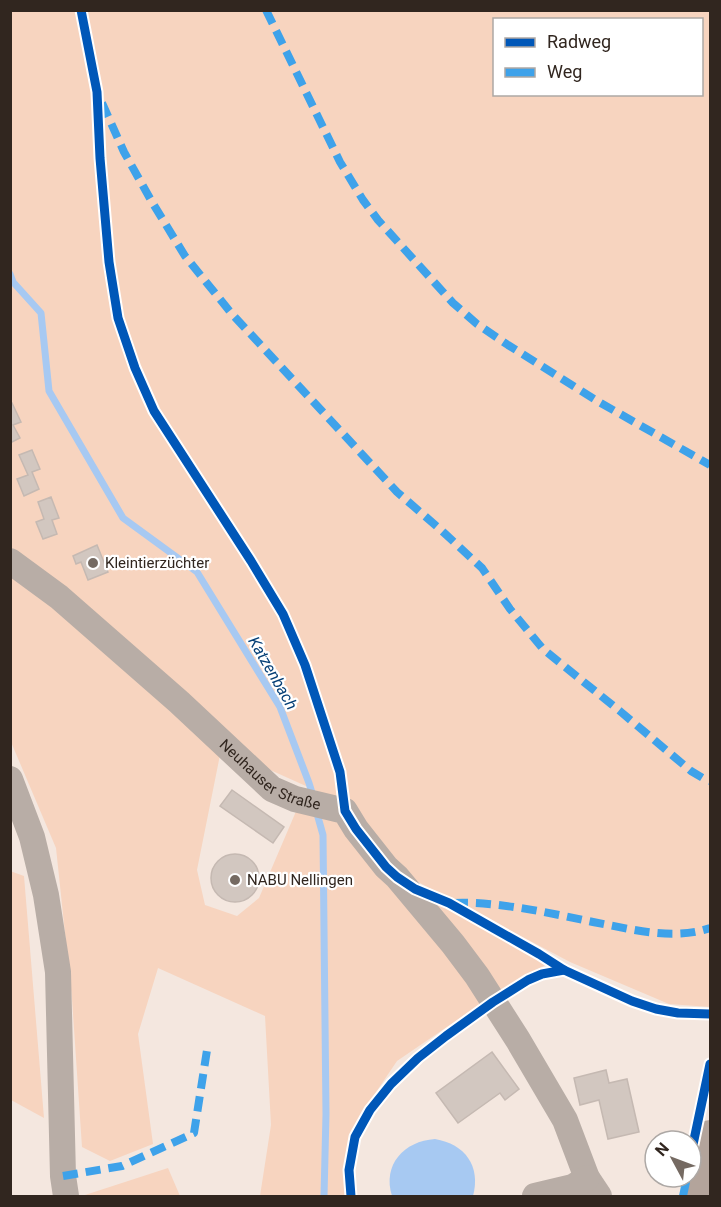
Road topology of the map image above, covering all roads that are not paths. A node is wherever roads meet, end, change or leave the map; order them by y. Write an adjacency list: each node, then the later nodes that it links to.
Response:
1 (10, 561): 4 (street, Neuhauser Straße)
2 (10, 779): 5 (street)
3 (711, 1136): 7 (main road)
4 (593, 1187): 6 (street)
5 (66, 1197)
6 (535, 1197)
7 (699, 1197)

